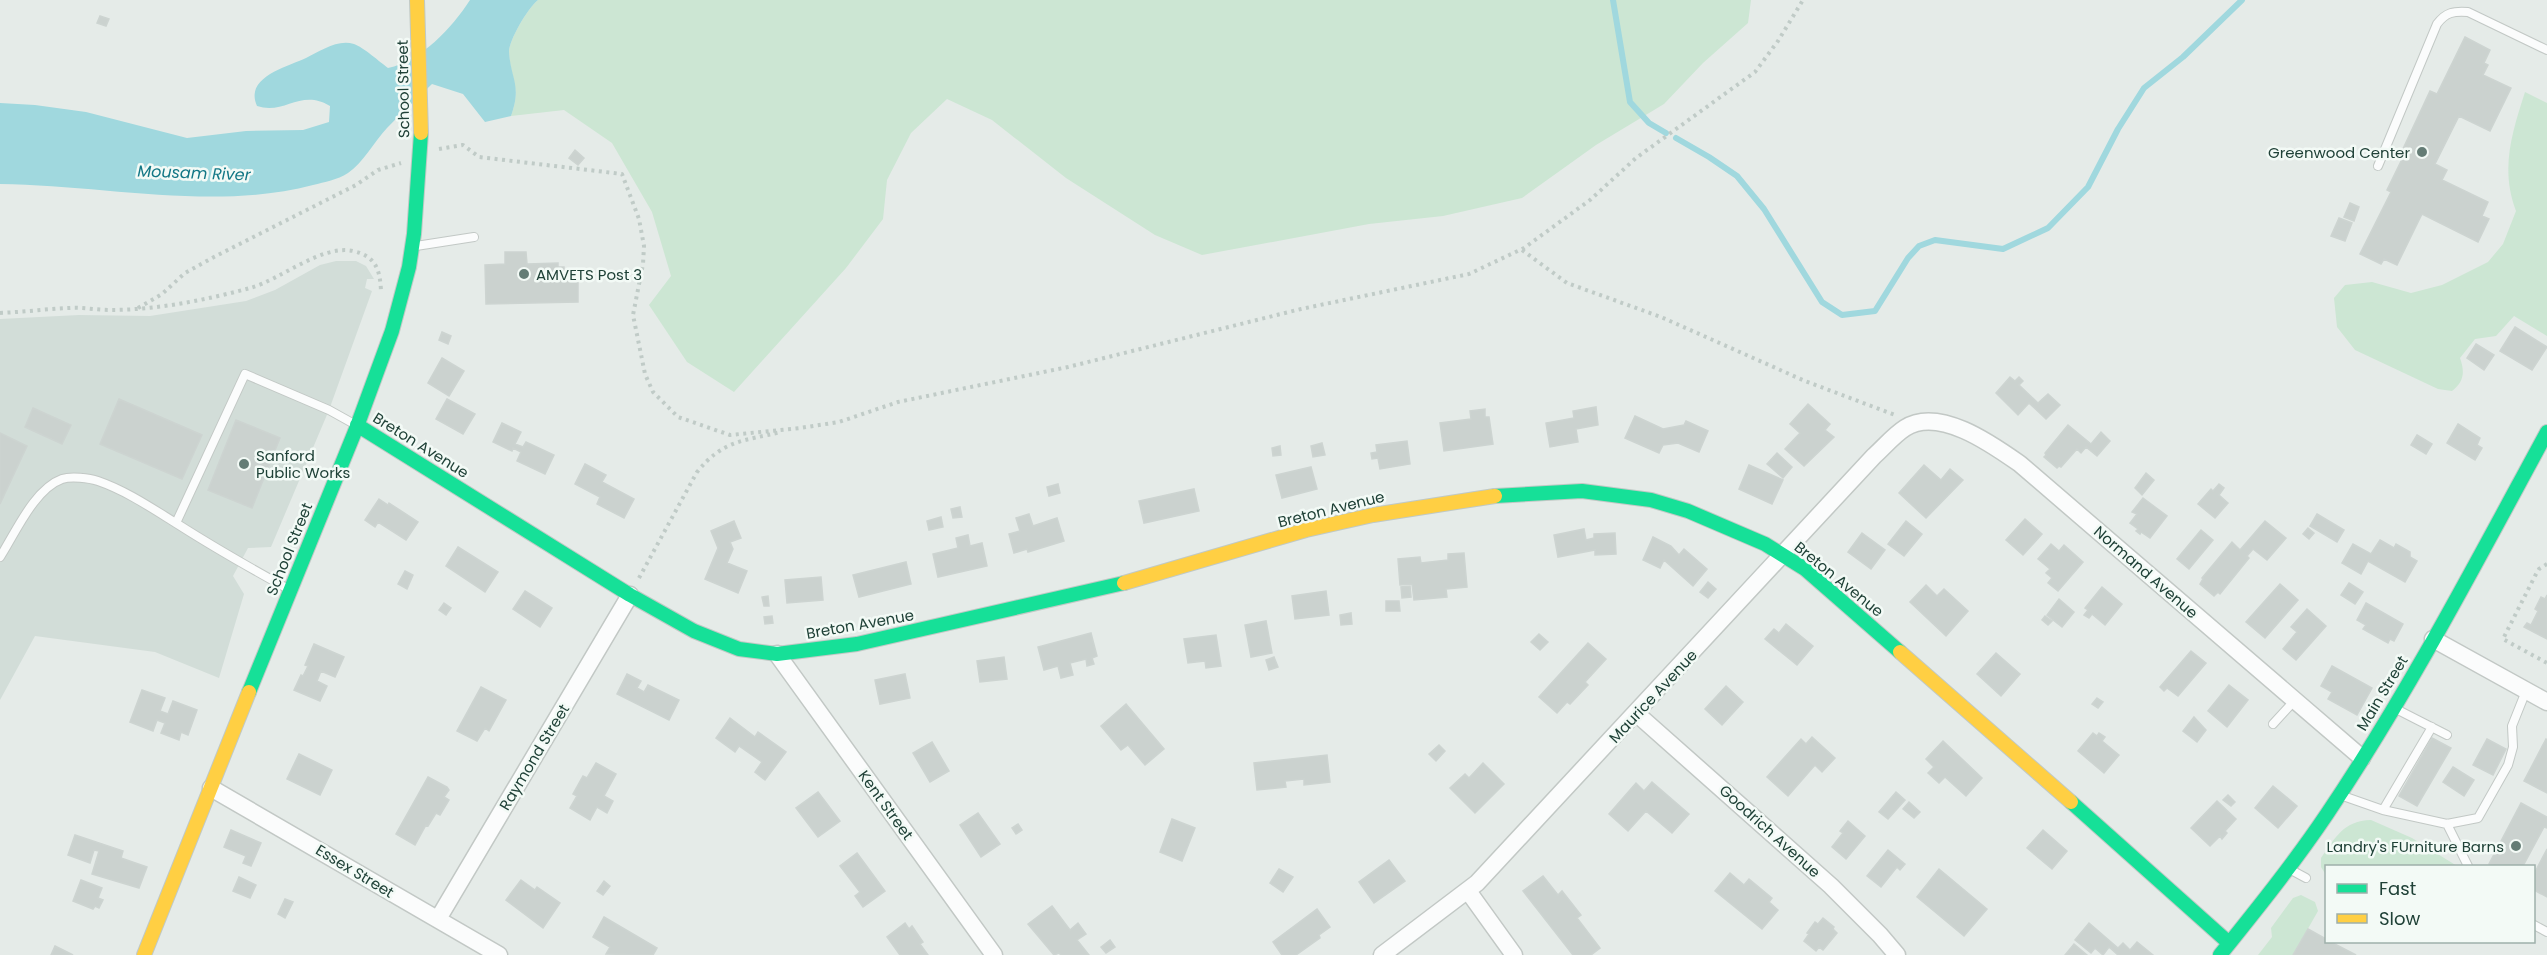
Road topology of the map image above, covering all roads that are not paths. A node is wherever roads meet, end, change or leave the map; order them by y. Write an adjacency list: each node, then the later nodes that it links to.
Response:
1 (417, 0): 5 (main road, School Street)
2 (2547, 51): 3 (lane)
3 (2378, 166)
4 (474, 237): 5 (lane)
5 (411, 247): 7 (main road, School Street)
6 (1912, 424): 10 (street, Maurice Avenue); 17 (street, Normand Avenue)
7 (357, 425): 9 (lane); 12 (main road, School Street); 13 (main road, Breton Avenue)
8 (2547, 432): 14 (main road, Main Street)
9 (176, 523): 11 (lane); 12 (lane)
10 (1783, 554): 15 (main road, Breton Avenue); 20 (street, Maurice Avenue); 34 (main road, Breton Avenue)
11 (0, 557)
12 (290, 590): 25 (main road, School Street)
13 (630, 595): 15 (main road, Breton Avenue); 33 (street, Raymond Street)
14 (2433, 639): 16 (street); 19 (main road, Main Street)
15 (777, 654): 37 (street, Kent Street)
16 (2526, 691): 18 (street); 28 (lane)
17 (2295, 700): 21 (lane); 24 (street, Normand Avenue)
18 (2547, 702)
19 (2392, 707): 22 (lane); 24 (main road, Main Street)
20 (1637, 714): 32 (street, Maurice Avenue); 40 (street, Goodrich Avenue)
21 (2273, 724)
22 (2432, 727): 23 (lane); 27 (lane)
23 (2447, 735)
24 (2362, 758): 26 (main road, Main Street)
25 (211, 788): 33 (street, Essex Street); 35 (main road, School Street)
26 (2340, 795): 27 (lane); 30 (main road, Main Street)
27 (2383, 810): 28 (lane)
28 (2447, 824): 29 (lane)
29 (2468, 865)
30 (2288, 867): 31 (lane); 34 (main road, Main Street)
31 (2306, 878)
32 (1468, 891): 38 (street, Maurice Avenue); 39 (street)
33 (438, 919): 36 (street, Essex Street)
34 (2229, 943): 41 (main road, Main Street)
35 (144, 955)
36 (499, 955)
37 (994, 955)
38 (1382, 955)
39 (1514, 955)
40 (1897, 955)
41 (2220, 955)

